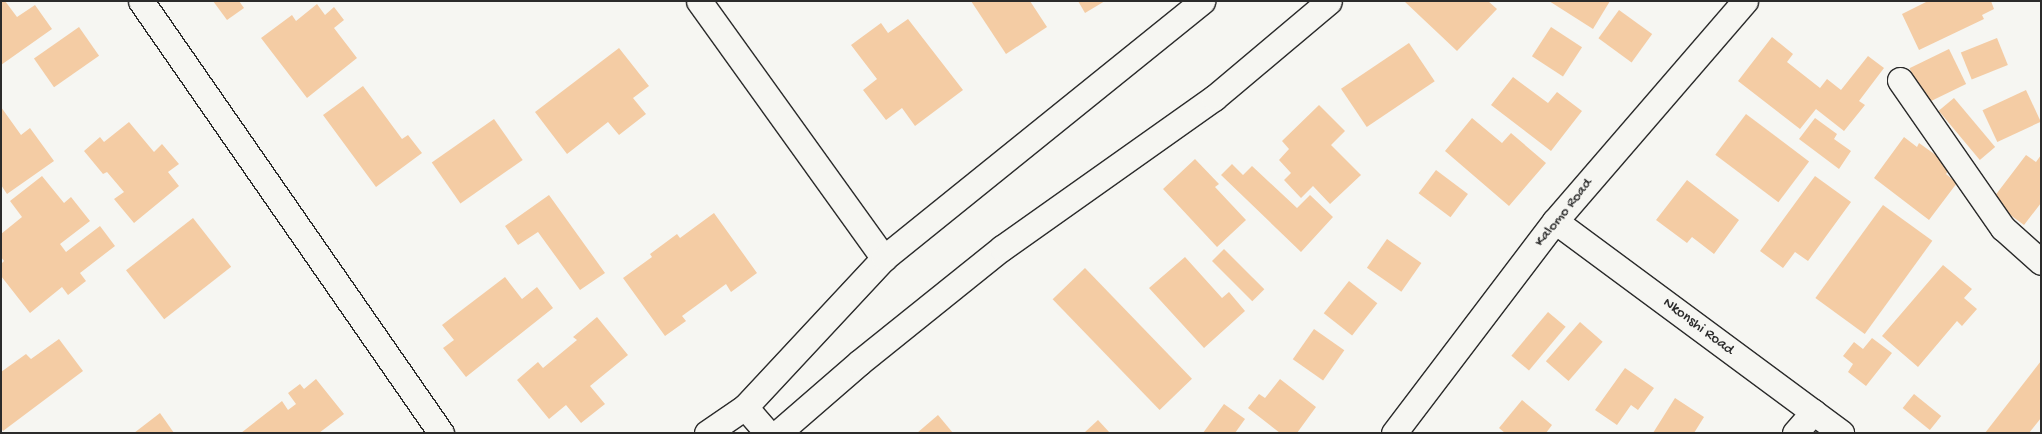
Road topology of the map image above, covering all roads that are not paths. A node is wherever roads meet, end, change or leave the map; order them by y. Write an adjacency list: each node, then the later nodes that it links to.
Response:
1 (141, 1): 12 (street)
2 (699, 1): 8 (street)
3 (1202, 1): 8 (street)
4 (1329, 1): 15 (street)
5 (1745, 1): 7 (street, Kalomo Road)
6 (1900, 80): 9 (street)
7 (1555, 221): 11 (street, Nkonshi Road); 16 (street, Kalomo Road)
8 (884, 258): 10 (street)
9 (2041, 262)
10 (745, 407): 13 (street); 14 (street)
11 (1813, 412): 17 (street); 18 (street, Nkonshi Road)
12 (441, 433)
13 (707, 433)
14 (768, 433)
15 (778, 433)
16 (1394, 433)
17 (1795, 433)
18 (1841, 433)

